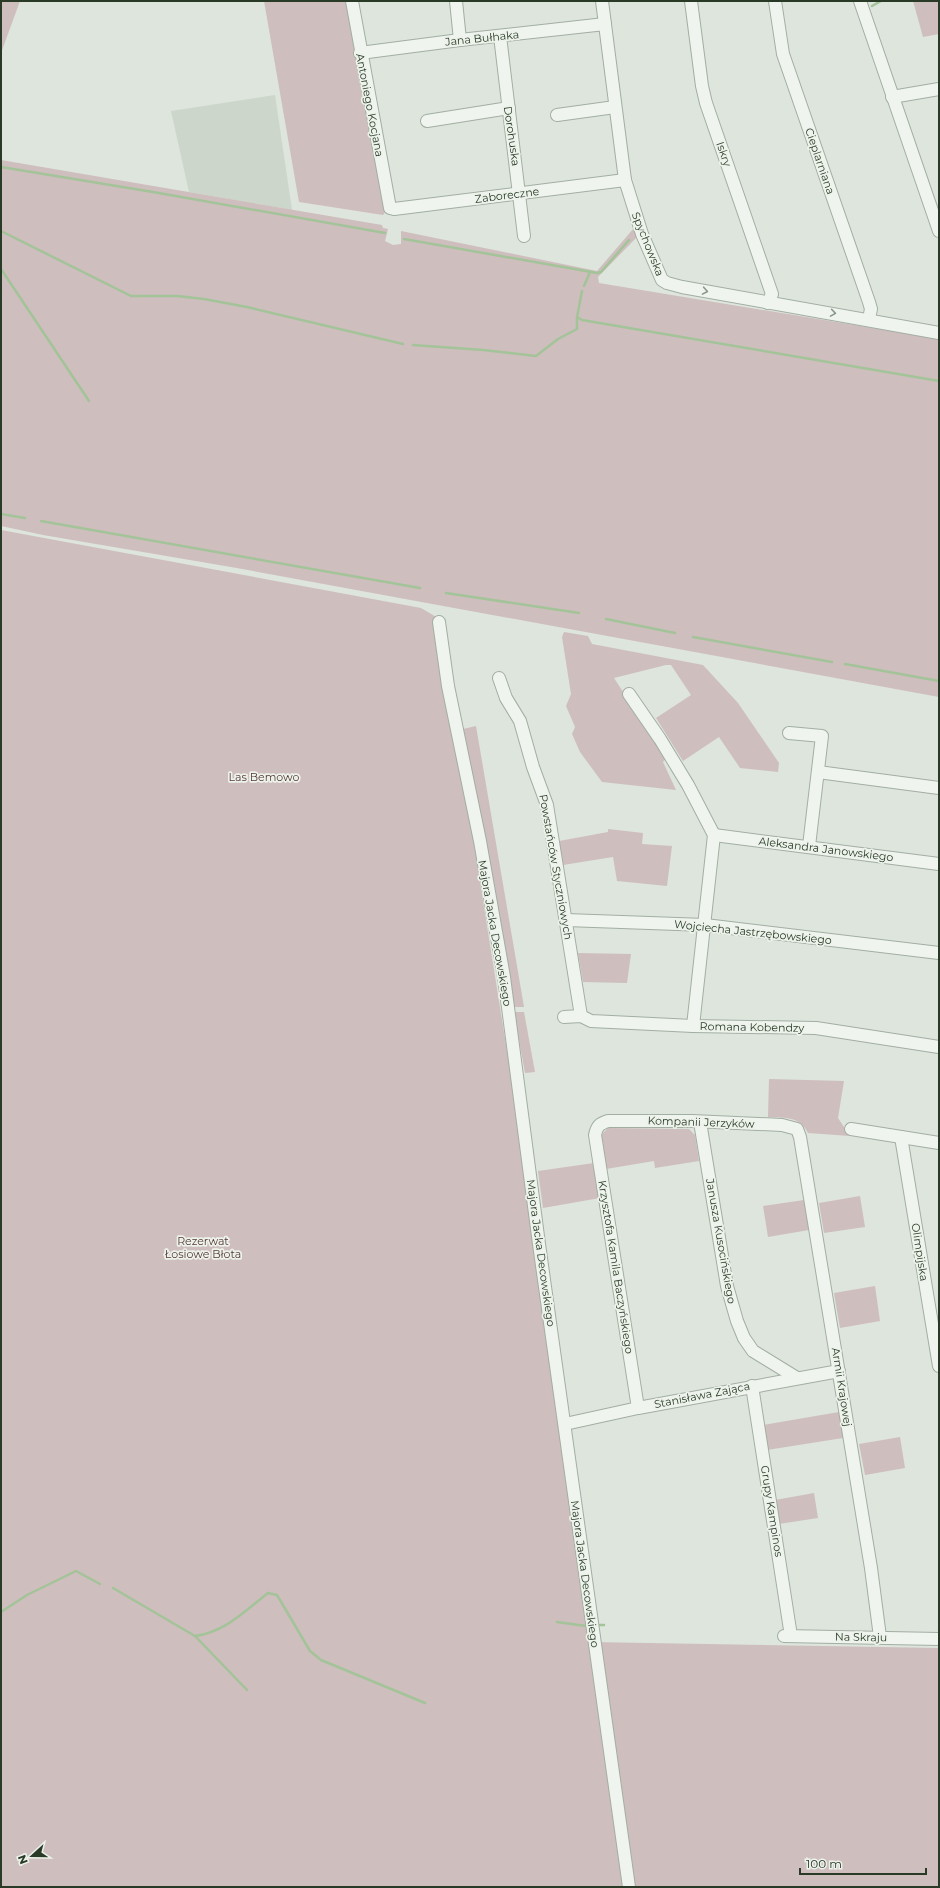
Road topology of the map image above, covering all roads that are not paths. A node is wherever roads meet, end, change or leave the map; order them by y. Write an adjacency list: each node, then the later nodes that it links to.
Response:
1 (352, 1): 10 (street, Antoniego Kocjana)
2 (456, 1): 9 (street)
3 (602, 1): 7 (street, Spychowska)
4 (691, 1): 22 (street, Iskry)
5 (775, 1): 23 (street, Cieplarniana)
6 (860, 1): 12 (street)
7 (605, 24): 8 (street, Jana Bułhaka); 13 (street, Spychowska)
8 (500, 36): 9 (street, Jana Bułhaka); 14 (street, Dorohuska)
9 (460, 40): 10 (street, Jana Bułhaka)
10 (360, 53): 19 (street, Antoniego Kocjana)
11 (939, 89): 12 (street)
12 (892, 97): 20 (street)
13 (615, 107): 15 (street); 17 (street, Spychowska)
14 (509, 108): 16 (street); 18 (street, Dorohuska)
15 (557, 114)
16 (427, 121)
17 (625, 180): 18 (street, Zaboreczne); 22 (street, Spychowska, one-way to 22)
18 (520, 193): 19 (street, Zaboreczne); 21 (street, Dorohuska)
19 (390, 208)
20 (939, 231)
21 (524, 236)
22 (768, 303): 23 (street, Spychowska, one-way to 23)
23 (868, 319): 24 (street, Spychowska)
24 (939, 333)
25 (439, 622): 52 (street, Majora Jacka Decowskiego)
26 (499, 678): 34 (street, Powstańców Styczniowych)
27 (629, 694): 31 (street)
28 (789, 732): 29 (street)
29 (818, 772): 30 (street); 32 (street)
30 (939, 788)
31 (714, 835): 32 (street, Aleksandra Janowskiego); 35 (street)
32 (808, 846): 33 (street, Aleksandra Janowskiego)
33 (939, 864)
34 (566, 920): 35 (street, Wojciecha Jastrzębowskiego); 38 (street, Powstańców Styczniowych)
35 (705, 925): 36 (street, Wojciecha Jastrzębowskiego); 39 (street)
36 (939, 953)
37 (564, 1016): 38 (street, Romana Kobendzy)
38 (581, 1016): 39 (street, Romana Kobendzy)
39 (693, 1026): 40 (street, Romana Kobendzy)
40 (939, 1047)
41 (700, 1122): 42 (street, Kompanii Jerzyków); 44 (street, Kompanii Jerzyków); 49 (street, Janusza Kusocińskiego)
42 (597, 1127): 51 (street, Krzysztofa Kamila Baczyńskiego)
43 (851, 1129): 45 (street)
44 (800, 1137): 48 (street, Armii Krajowej)
45 (901, 1137): 46 (street); 47 (street, Olimpijska)
46 (939, 1143)
47 (938, 1359)
48 (839, 1371): 49 (street, Stanisława Zająca); 54 (street, Armii Krajowej)
49 (797, 1378): 50 (street, Stanisława Zająca)
50 (752, 1386): 51 (street, Stanisława Zająca); 53 (street, Grupy Kampinos)
51 (638, 1408): 52 (street, Stanisława Zająca)
52 (565, 1424): 56 (street, Majora Jacka Decowskiego)
53 (787, 1636): 54 (street, Na Skraju)
54 (880, 1637): 55 (street, Na Skraju)
55 (939, 1639)
56 (629, 1887)

